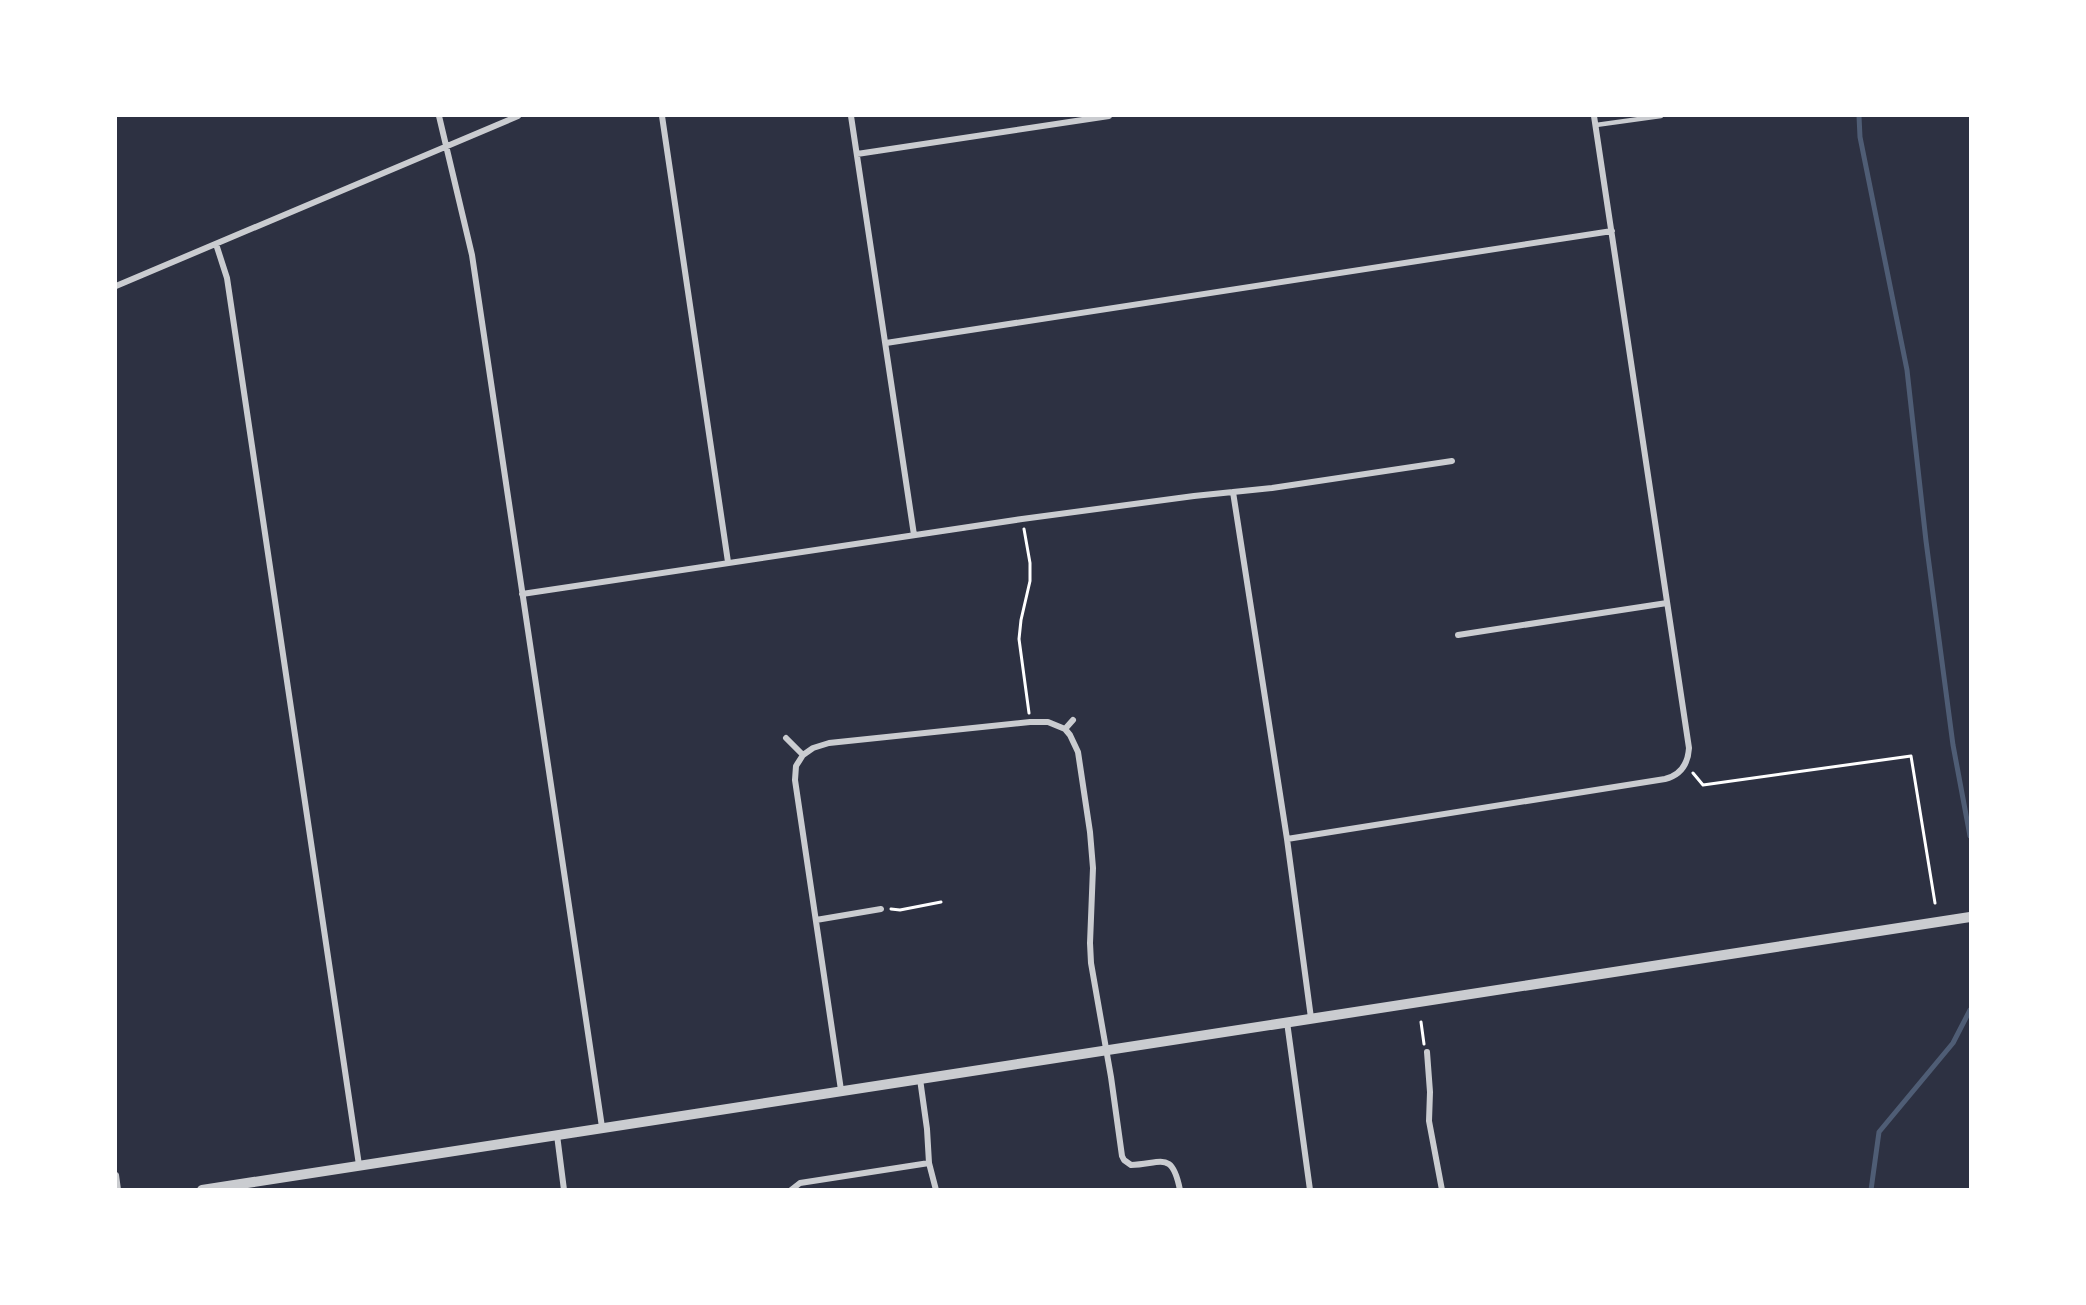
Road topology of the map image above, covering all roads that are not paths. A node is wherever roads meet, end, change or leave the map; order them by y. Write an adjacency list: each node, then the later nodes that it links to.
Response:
1 (439, 116): 9 (street)
2 (518, 116): 9 (street)
3 (662, 116): 18 (street)
4 (851, 116): 10 (street)
5 (1109, 116): 10 (street)
6 (1594, 116): 8 (street)
7 (1662, 116): 8 (lane)
8 (1596, 125): 11 (street)
9 (447, 146): 12 (street); 19 (street)
10 (857, 154): 14 (street)
11 (1612, 231): 14 (street); 20 (street)
12 (216, 244): 13 (street); 39 (street)
13 (116, 286)
14 (885, 343): 17 (street)
15 (1452, 461): 16 (street)
16 (1233, 492): 17 (street); 26 (street)
17 (914, 535): 18 (street)
18 (728, 562): 19 (street)
19 (522, 594): 36 (street)
20 (1666, 603): 21 (street); 26 (street)
21 (1458, 635)
22 (1073, 720): 23 (street)
23 (1065, 729): 25 (street); 32 (street)
24 (786, 738): 25 (street)
25 (803, 755): 29 (street)
26 (1287, 839): 30 (street)
27 (880, 909): 29 (street)
28 (1971, 917): 30 (street)
29 (816, 920): 35 (street)
30 (1311, 1018): 31 (street)
31 (1287, 1022): 32 (street); 47 (street)
32 (1106, 1049): 34 (street); 46 (street)
33 (1427, 1052): 48 (street)
34 (920, 1078): 35 (street); 38 (street)
35 (841, 1090): 36 (street)
36 (602, 1127): 37 (street)
37 (556, 1134): 39 (street); 43 (street)
38 (929, 1163): 44 (street); 45 (street)
39 (359, 1165): 42 (street)
40 (116, 1175): 41 (street)
41 (118, 1190)
42 (202, 1190)
43 (564, 1190)
44 (791, 1190)
45 (936, 1190)
46 (1180, 1190)
47 (1310, 1190)
48 (1442, 1190)

